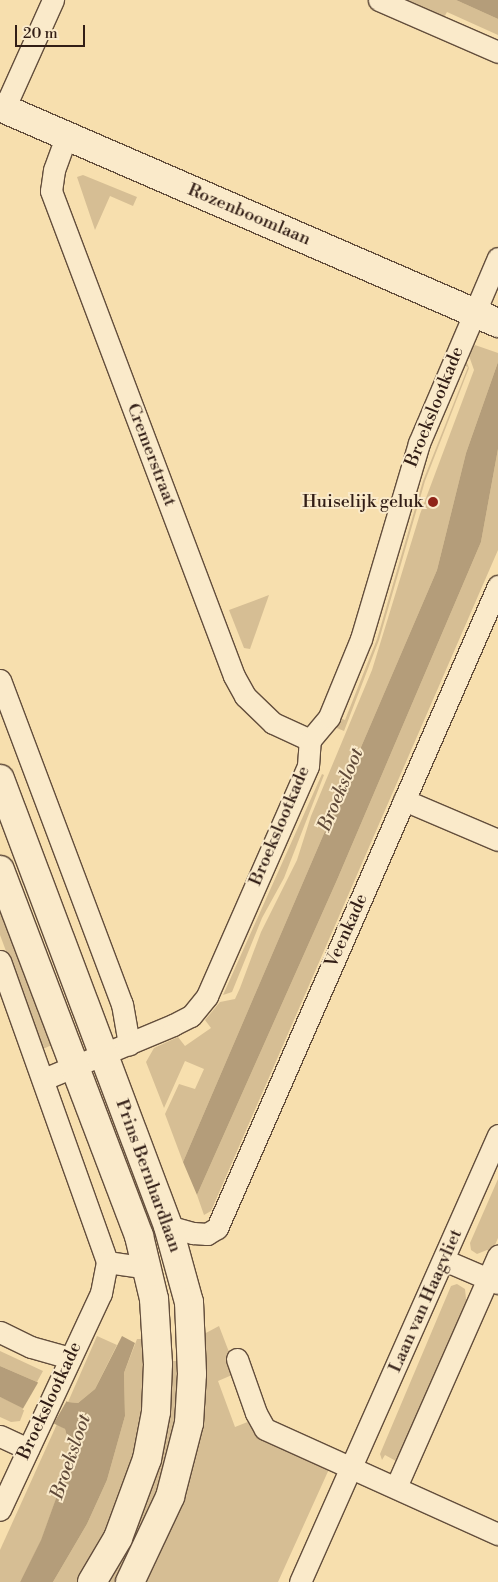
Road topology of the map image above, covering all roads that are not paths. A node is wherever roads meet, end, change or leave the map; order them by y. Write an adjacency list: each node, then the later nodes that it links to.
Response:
1 (53, 0): 4 (street)
2 (379, 0): 3 (street)
3 (498, 52)
4 (2, 108): 5 (main road, Rozenboomlaan)
5 (66, 137): 7 (main road, Rozenboomlaan); 10 (street, Cremerstraat)
6 (498, 258): 7 (street, Broekslootkade)
7 (489, 319): 10 (street, Broekslootkade)
8 (498, 586): 12 (street, Veenkade)
9 (0, 680): 16 (street)
10 (310, 740): 16 (street, Broekslootkade)
11 (0, 779): 17 (main road, Prins Bernhardlaan)
12 (404, 800): 13 (street); 21 (street, Veenkade)
13 (498, 840)
14 (0, 870): 18 (main road, Prins Bernhardlaan)
15 (0, 961): 19 (street)
16 (129, 1044): 17 (street, Broekslootkade)
17 (104, 1055): 18 (street, Broekslootkade); 21 (main road, Prins Bernhardlaan)
18 (74, 1066): 19 (street, Broekslootkade); 25 (main road, Prins Bernhardlaan)
19 (44, 1079): 24 (street)
20 (498, 1135): 23 (street, Laan van Haagvliet)
21 (168, 1226): 37 (main road, Prins Bernhardlaan)
22 (498, 1256): 26 (street)
23 (444, 1260): 26 (street); 32 (street, Laan van Haagvliet)
24 (107, 1262): 25 (street, Prins Bernhardlaan); 28 (street, Broekslootkade)
25 (148, 1268): 36 (main road, Prins Bernhardlaan)
26 (493, 1281): 33 (street)
27 (0, 1332): 28 (street)
28 (70, 1358): 31 (street, Broekslootkade)
29 (237, 1359): 32 (street)
30 (0, 1436): 31 (street)
31 (32, 1439): 34 (street, Broekslootkade)
32 (353, 1468): 33 (street); 38 (street, Laan van Haagvliet)
33 (396, 1487): 35 (street)
34 (0, 1510)
35 (498, 1534)
36 (92, 1582)
37 (130, 1582)
38 (300, 1582)

